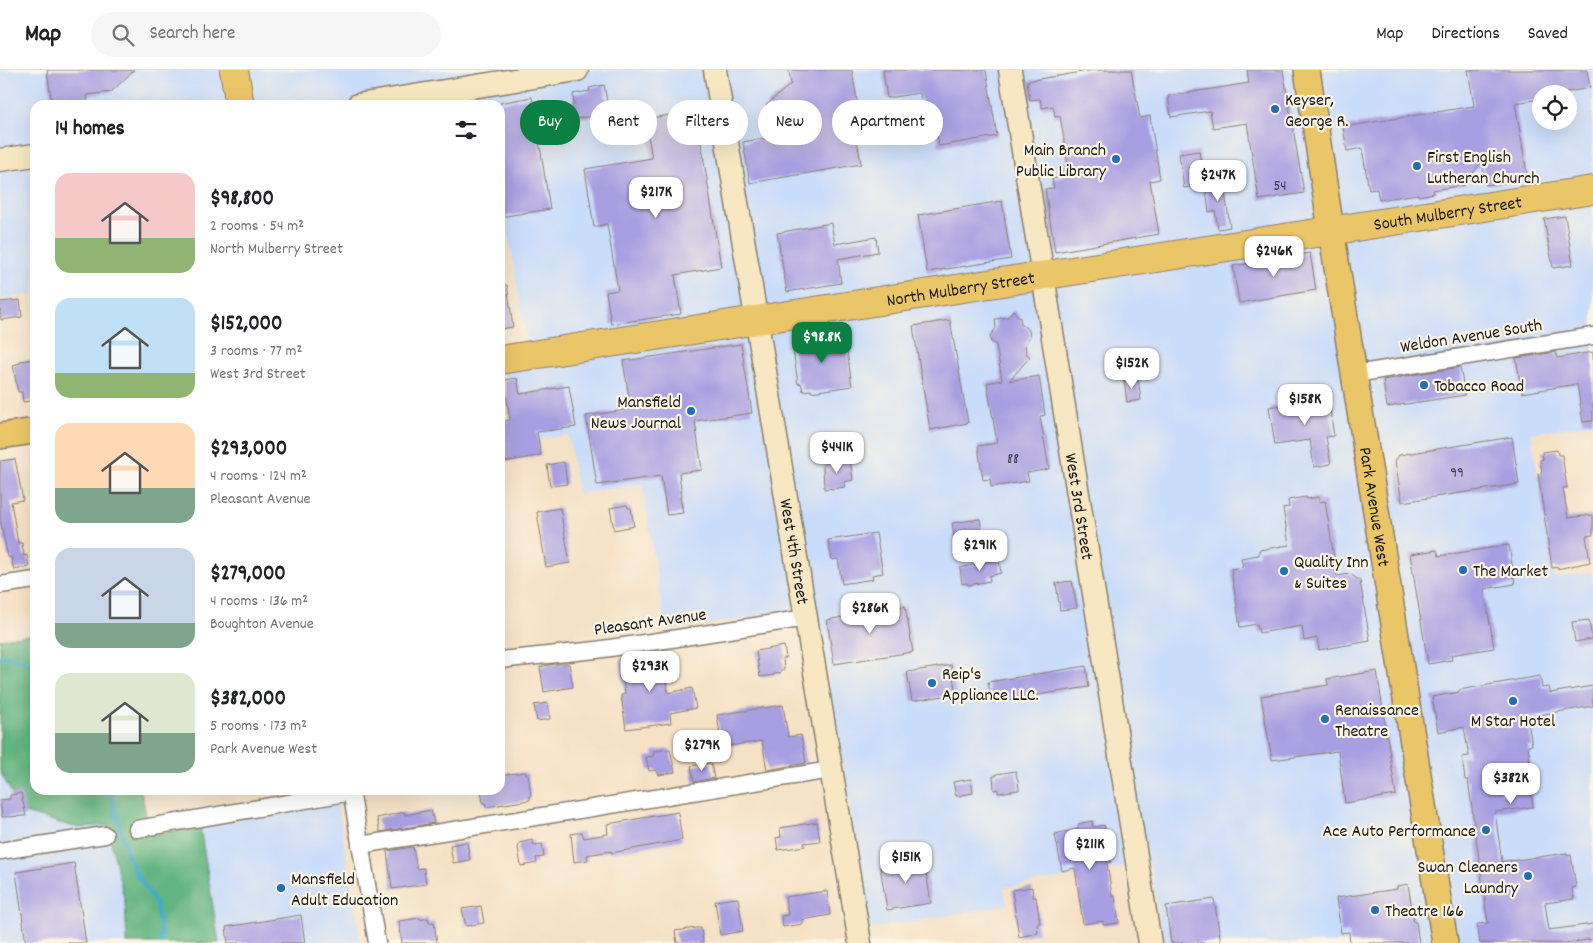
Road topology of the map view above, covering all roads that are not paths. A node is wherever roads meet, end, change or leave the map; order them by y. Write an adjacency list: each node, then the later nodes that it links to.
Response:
1 (234, 70): 6 (highway)
2 (577, 70): 7 (street)
3 (715, 70): 13 (street, West 4th Street)
4 (1010, 70): 12 (street, West 3rd Street)
5 (1307, 70): 11 (main road, Park Avenue West)
6 (239, 100)
7 (389, 100)
8 (30, 156): 9 (street)
9 (0, 160)
10 (1593, 190): 11 (highway, South Mulberry Street)
11 (1332, 230): 12 (highway, North Mulberry Street); 16 (main road, Park Avenue West)
12 (1043, 274): 13 (highway, North Mulberry Street); 32 (street, West 3rd Street)
13 (756, 320): 15 (highway, North Mulberry Street); 21 (street, West 4th Street)
14 (1593, 336): 16 (street, Weldon Avenue South)
15 (505, 359)
16 (1355, 374): 33 (main road, Park Avenue West)
17 (30, 432): 18 (main road)
18 (0, 436)
19 (30, 581): 20 (street)
20 (0, 585)
21 (806, 618): 22 (street, Pleasant Avenue); 23 (street, West 4th Street)
22 (505, 659)
23 (831, 770): 28 (street); 31 (street, West 4th Street)
24 (328, 795): 26 (street)
25 (352, 795): 28 (street)
26 (137, 829)
27 (105, 835): 29 (street)
28 (360, 845): 30 (street)
29 (0, 851)
30 (377, 943)
31 (860, 943)
32 (1150, 943)
33 (1446, 943)

